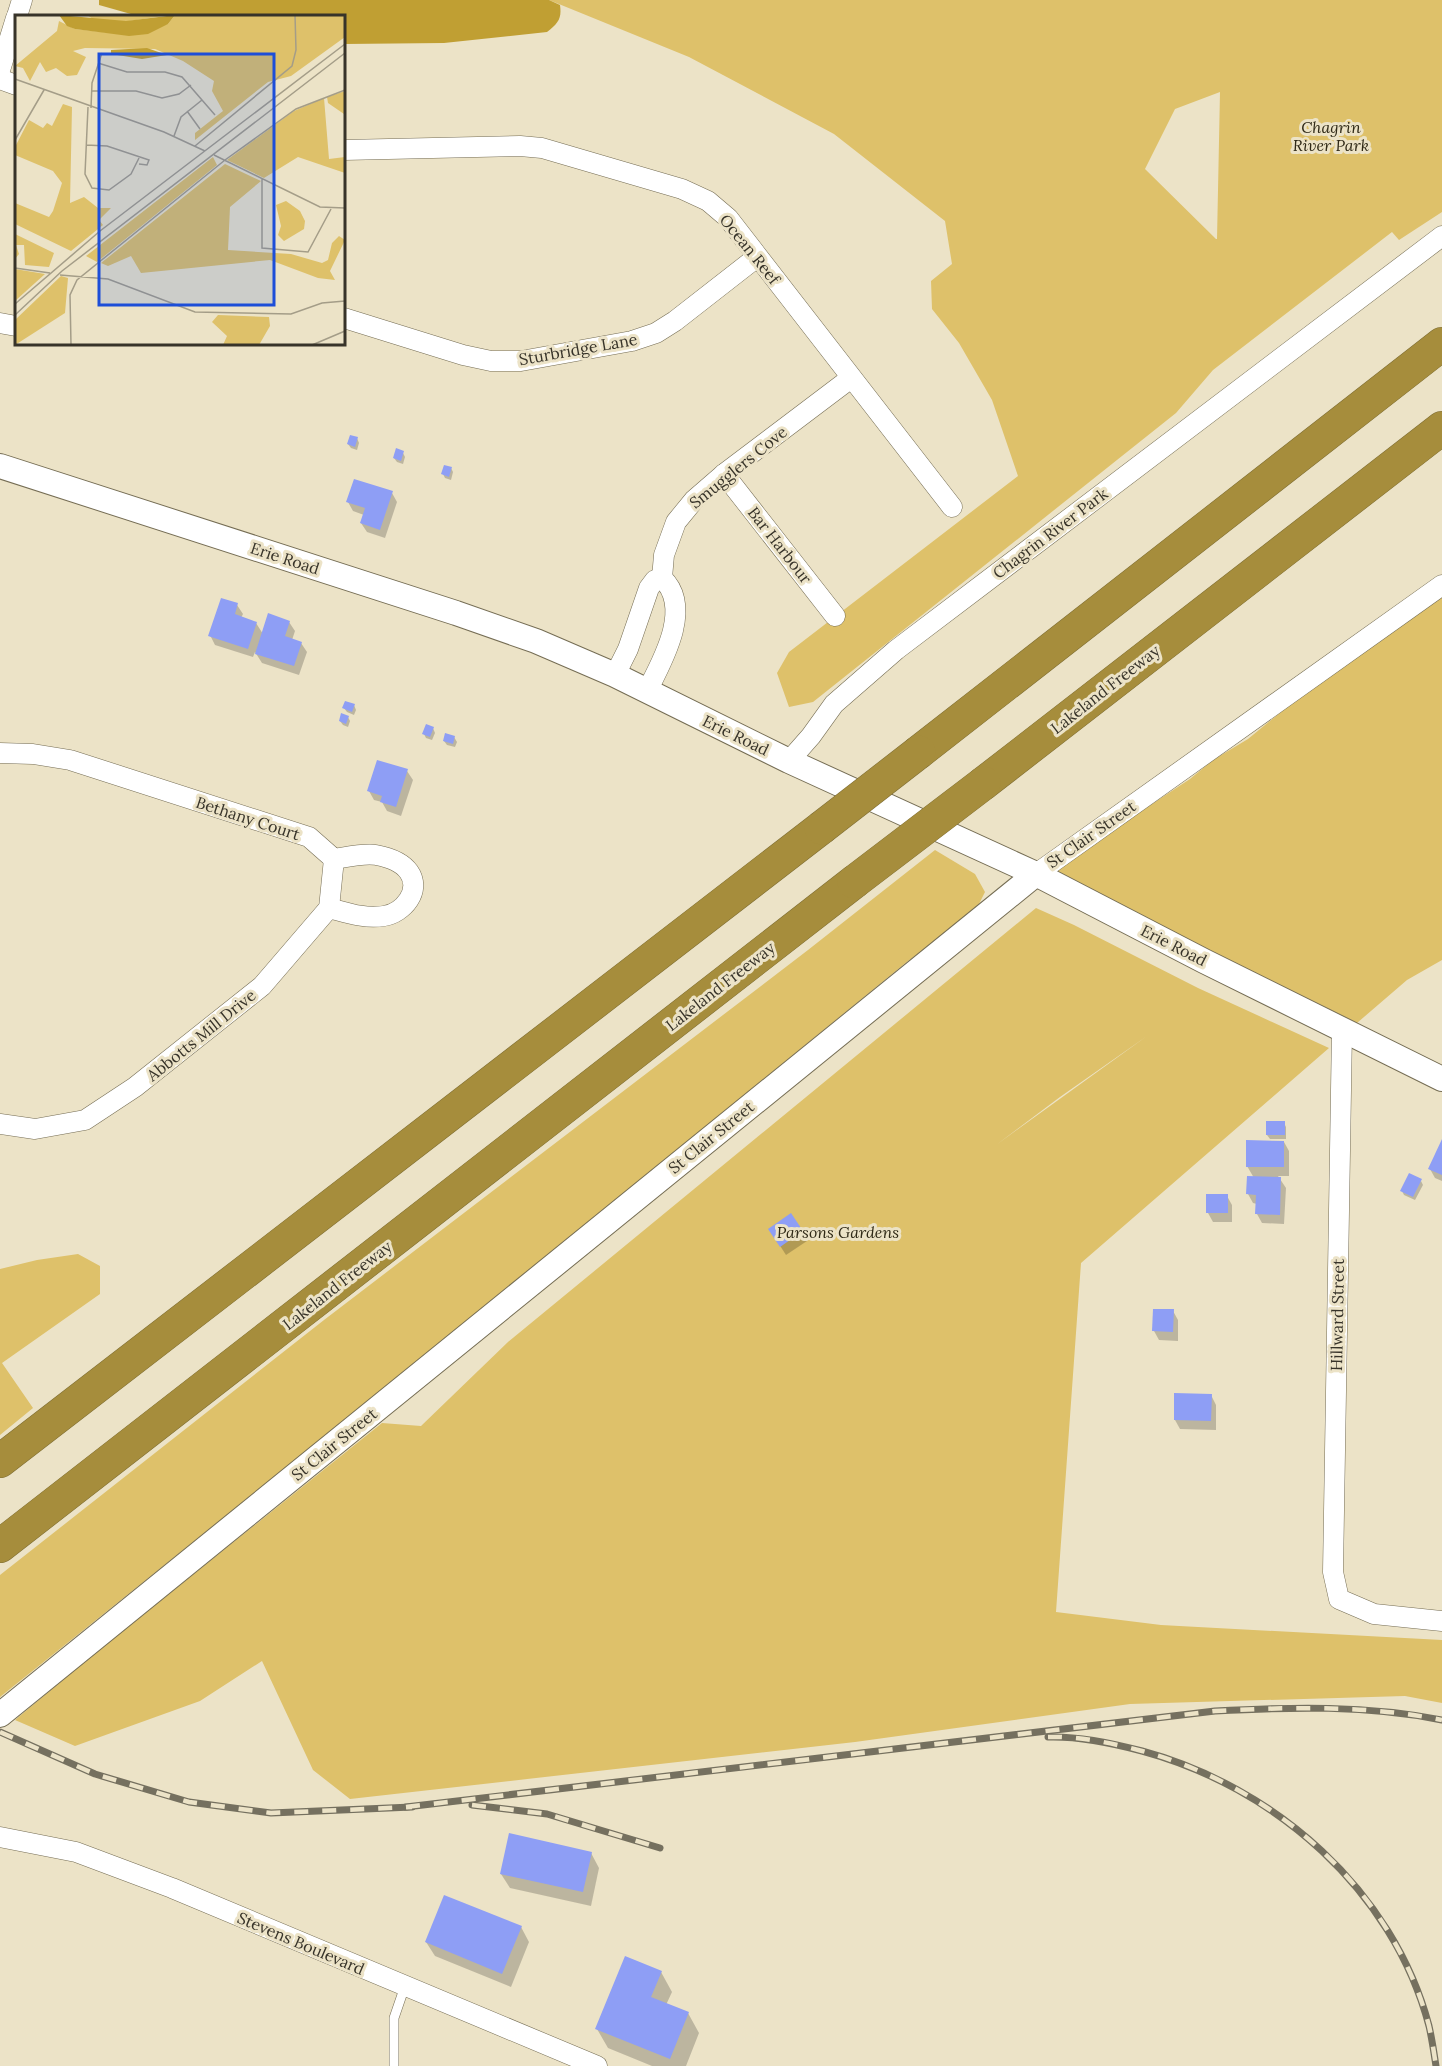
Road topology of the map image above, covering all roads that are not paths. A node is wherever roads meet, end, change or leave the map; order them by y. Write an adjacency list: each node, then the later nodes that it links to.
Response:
1 (22, 0): 2 (street)
2 (18, 15)
3 (15, 23): 4 (street)
4 (0, 70)
5 (0, 80): 6 (street)
6 (15, 85)
7 (345, 150): 9 (street, Ocean Reef)
8 (1442, 236): 25 (street, Chagrin River Park)
9 (757, 257): 10 (street, Sturbridge Lane); 14 (street, Ocean Reef)
10 (345, 318)
11 (0, 323): 12 (street)
12 (15, 326)
13 (1442, 344): 32 (highway, bridge)
14 (851, 378): 17 (street, Smugglers Cove); 18 (street, Ocean Reef)
15 (1442, 428): 33 (highway, Lakeland Freeway, bridge)
16 (0, 466): 22 (street, Erie Road)
17 (724, 474): 19 (street, Smugglers Cove); 21 (street, Bar Harbour)
18 (952, 507)
19 (662, 578): 22 (street, Smugglers Cove); 23 (street)
20 (1442, 585): 27 (street, St Clair Street)
21 (836, 616)
22 (615, 675): 23 (street, Erie Road)
23 (647, 691): 25 (street, Erie Road)
24 (0, 753): 26 (street, Bethany Court)
25 (789, 761): 27 (street, Erie Road)
26 (334, 859): 28 (street); 28 (street)
27 (1036, 873): 29 (street, Erie Road); 35 (street, St Clair Street)
28 (329, 908): 31 (street, Abbotts Mill Drive)
29 (1342, 1030): 30 (street, Erie Road); 34 (street, Hillward Street)
30 (1442, 1079)
31 (0, 1124)
32 (0, 1461)
33 (0, 1546)
34 (1442, 1621)
35 (0, 1715)
36 (0, 1837): 37 (street, Stevens Boulevard)
37 (405, 1986): 38 (lane); 39 (street, Stevens Boulevard)
38 (394, 2066)
39 (597, 2066)

